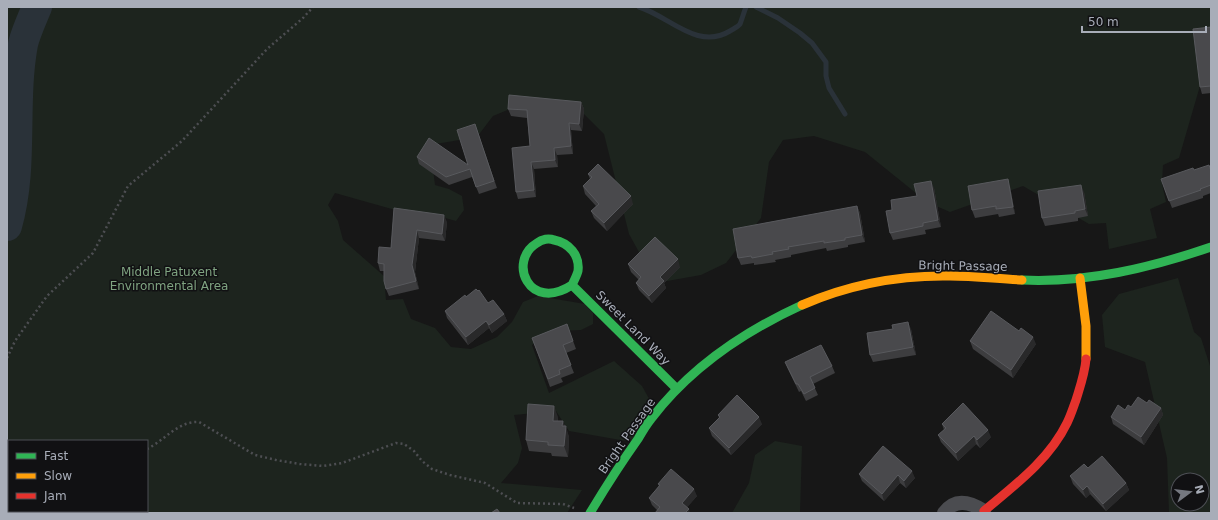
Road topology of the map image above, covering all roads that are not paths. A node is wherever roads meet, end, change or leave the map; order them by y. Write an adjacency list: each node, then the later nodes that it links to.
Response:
1 (1211, 247): 2 (street, Bright Passage)
2 (1080, 278): 4 (street, Bright Passage); 5 (street)
3 (572, 285): 3 (street); 4 (street, Sweet Land Way)
4 (677, 389): 6 (street, Bright Passage)
5 (985, 512): 7 (street)
6 (590, 513)
7 (944, 513)

